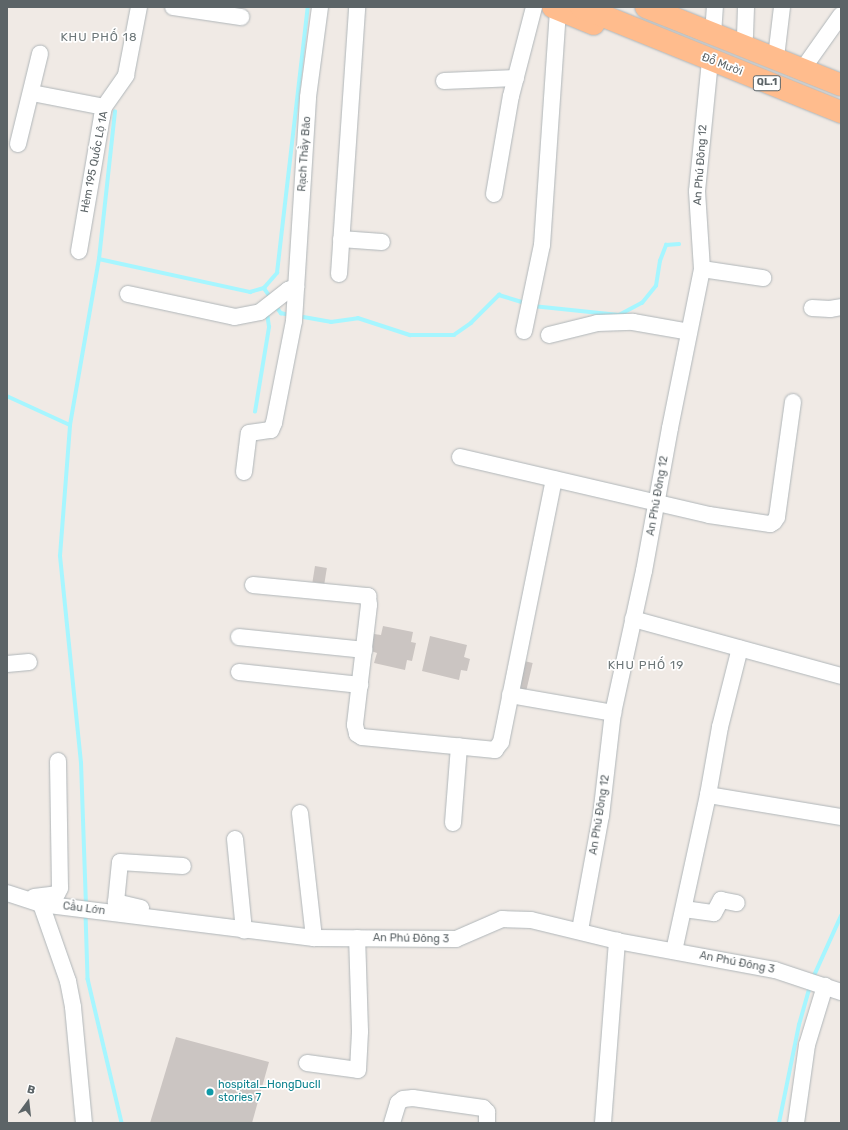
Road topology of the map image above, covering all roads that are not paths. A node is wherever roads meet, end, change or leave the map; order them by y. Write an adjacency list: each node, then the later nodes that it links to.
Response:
1 (139, 7): 24 (street, Hẻm 195 Quốc Lộ 1A)
2 (173, 7): 13 (street)
3 (320, 7): 35 (street, Rạch Thầy Bảo)
4 (357, 7): 28 (street)
5 (534, 7): 20 (street)
6 (581, 7): 17 (highway, Đỗ Mười / QL.1)
7 (646, 7): 14 (highway, QL.1)
8 (715, 7): 14 (street)
9 (746, 7): 14 (street)
10 (782, 7): 15 (street)
11 (555, 8): 17 (highway, Đỗ Mười / QL.1); 38 (street)
12 (841, 15): 18 (street)
13 (241, 17)
14 (727, 36): 15 (highway, QL.1); 17 (highway); 18 (highway, QL.1)
15 (777, 49): 18 (highway, QL.1)
16 (40, 54): 23 (street)
17 (701, 57): 25 (highway, Đỗ Mười / QL.1); 31 (street, An Phú Đông 12)
18 (805, 65): 19 (highway, QL.1); 22 (highway, QL.1)
19 (841, 74)
20 (516, 78): 21 (street); 27 (street)
21 (444, 81)
22 (841, 85)
23 (32, 93): 24 (street); 26 (street)
24 (104, 107): 30 (street, Hẻm 195 Quốc Lộ 1A)
25 (841, 112)
26 (18, 144)
27 (494, 194)
28 (342, 239): 29 (street); 32 (street)
29 (382, 242)
30 (79, 251)
31 (702, 269): 33 (street); 39 (street, An Phú Đông 12)
32 (339, 274)
33 (763, 278)
34 (128, 294): 35 (street)
35 (296, 294): 43 (street, Rạch Thầy Bảo)
36 (841, 306): 37 (street)
37 (812, 308)
38 (524, 331)
39 (689, 332): 40 (street); 45 (street, An Phú Đông 12)
40 (549, 335)
41 (793, 402): 45 (street)
42 (460, 457): 44 (street)
43 (244, 472)
44 (554, 479): 45 (street); 56 (street)
45 (656, 503): 47 (street, An Phú Đông 12)
46 (253, 585): 50 (street)
47 (634, 619): 49 (street); 57 (street, An Phú Đông 12)
48 (240, 637): 50 (street)
49 (740, 648): 54 (street); 60 (street)
50 (364, 650): 55 (street)
51 (29, 662): 52 (street)
52 (7, 664)
53 (239, 672): 55 (street)
54 (841, 676)
55 (360, 685): 58 (street)
56 (510, 695): 57 (street); 58 (street)
57 (613, 713): 72 (street, An Phú Đông 12)
58 (459, 746): 63 (street)
59 (58, 761): 67 (street)
60 (708, 795): 62 (street); 69 (street)
61 (300, 814): 74 (street)
62 (841, 817)
63 (453, 823)
64 (235, 839): 73 (street)
65 (183, 866): 71 (street)
66 (7, 893): 67 (street)
67 (41, 902): 70 (street, Cầu Lớn); 81 (street)
68 (737, 903): 69 (street)
69 (684, 909): 77 (street)
70 (112, 913): 71 (street, An Phú Đông 3)
71 (160, 920): 73 (street, An Phú Đông 3)
72 (580, 930): 75 (street, An Phú Đông 3); 76 (street, An Phú Đông 3)
73 (244, 931): 74 (street, An Phú Đông 3)
74 (314, 938): 75 (street, An Phú Đông 3)
75 (356, 938): 80 (street)
76 (617, 941): 77 (street, An Phú Đông 3); 84 (street)
77 (674, 951): 78 (street, An Phú Đông 3)
78 (816, 983): 79 (street, An Phú Đông 3); 85 (street)
79 (841, 992)
80 (307, 1063)
81 (84, 1123)
82 (392, 1123): 83 (street)
83 (487, 1123)
84 (603, 1123)
85 (796, 1123)

